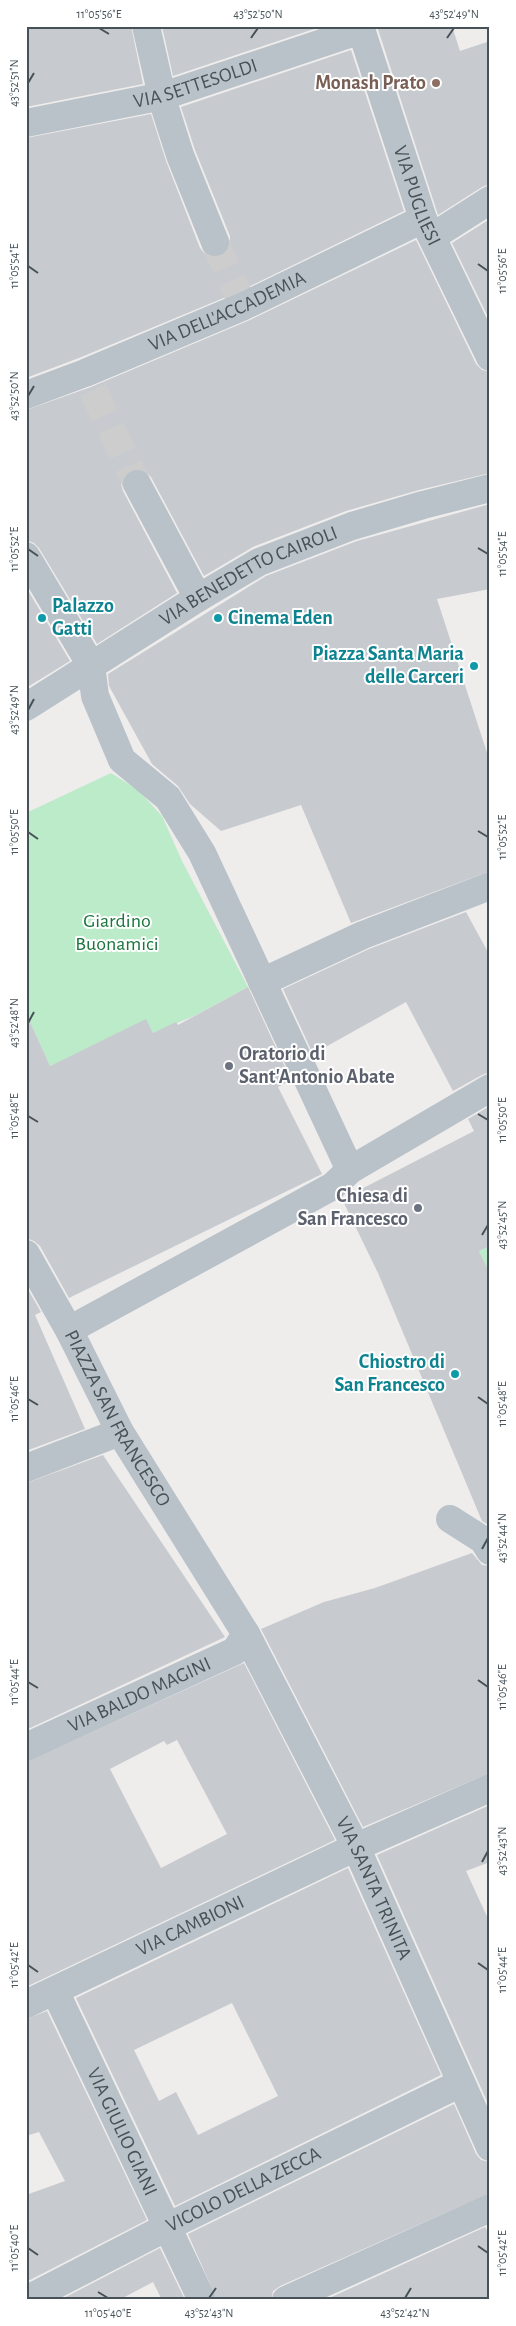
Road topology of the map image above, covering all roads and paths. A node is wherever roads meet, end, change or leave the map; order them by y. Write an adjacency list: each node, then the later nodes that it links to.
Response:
1 (146, 26): 3 (street)
2 (360, 28): 3 (street, VIA SETTESOLDI); 6 (street, VIA PUGLIESI)
3 (163, 96): 4 (street, VIA SETTESOLDI); 7 (street)
4 (26, 123)
5 (490, 200): 6 (street, VIA DELL'ACCADEMIA)
6 (427, 228): 8 (street, VIA PUGLIESI); 9 (street, VIA DELL'ACCADEMIA)
7 (215, 242)
8 (490, 357)
9 (26, 395)
10 (138, 484): 13 (street)
11 (490, 488): 13 (street, VIA BENEDETTO CAIROLI)
12 (26, 556): 14 (street)
13 (198, 598): 14 (street, VIA BENEDETTO CAIROLI)
14 (90, 665): 15 (street, VIA BENEDETTO CAIROLI); 17 (street)
15 (26, 707)
16 (490, 886): 17 (street)
17 (264, 986): 19 (street)
18 (490, 1088): 19 (street, PIAZZA SAN FRANCESCO)
19 (342, 1178): 21 (street, PIAZZA SAN FRANCESCO)
20 (26, 1254): 21 (street)
21 (69, 1330): 22 (street, PIAZZA SAN FRANCESCO)
22 (120, 1432): 23 (street); 26 (street, PIAZZA SAN FRANCESCO)
23 (26, 1468)
24 (450, 1519): 25 (street)
25 (490, 1551)
26 (246, 1634): 27 (street, VIA BALDO MAGINI); 29 (street, VIA SANTA TRINITA)
27 (26, 1747)
28 (490, 1788): 29 (street, VIA CAMBIONI)
29 (356, 1847): 30 (street, VIA CAMBIONI); 32 (street, VIA SANTA TRINITA)
30 (55, 1991): 31 (street, VIA CAMBIONI); 35 (street, VIA GIULIO GIANI)
31 (26, 2004)
32 (461, 2083): 33 (street, VIA SANTA TRINITA); 35 (street, VICOLO DELLA ZECCA)
33 (490, 2147)
34 (490, 2208): 38 (street)
35 (169, 2226): 36 (street, VICOLO DELLA ZECCA); 37 (street, VIA GIULIO GIANI)
36 (26, 2300)
37 (202, 2300)
38 (286, 2300)

